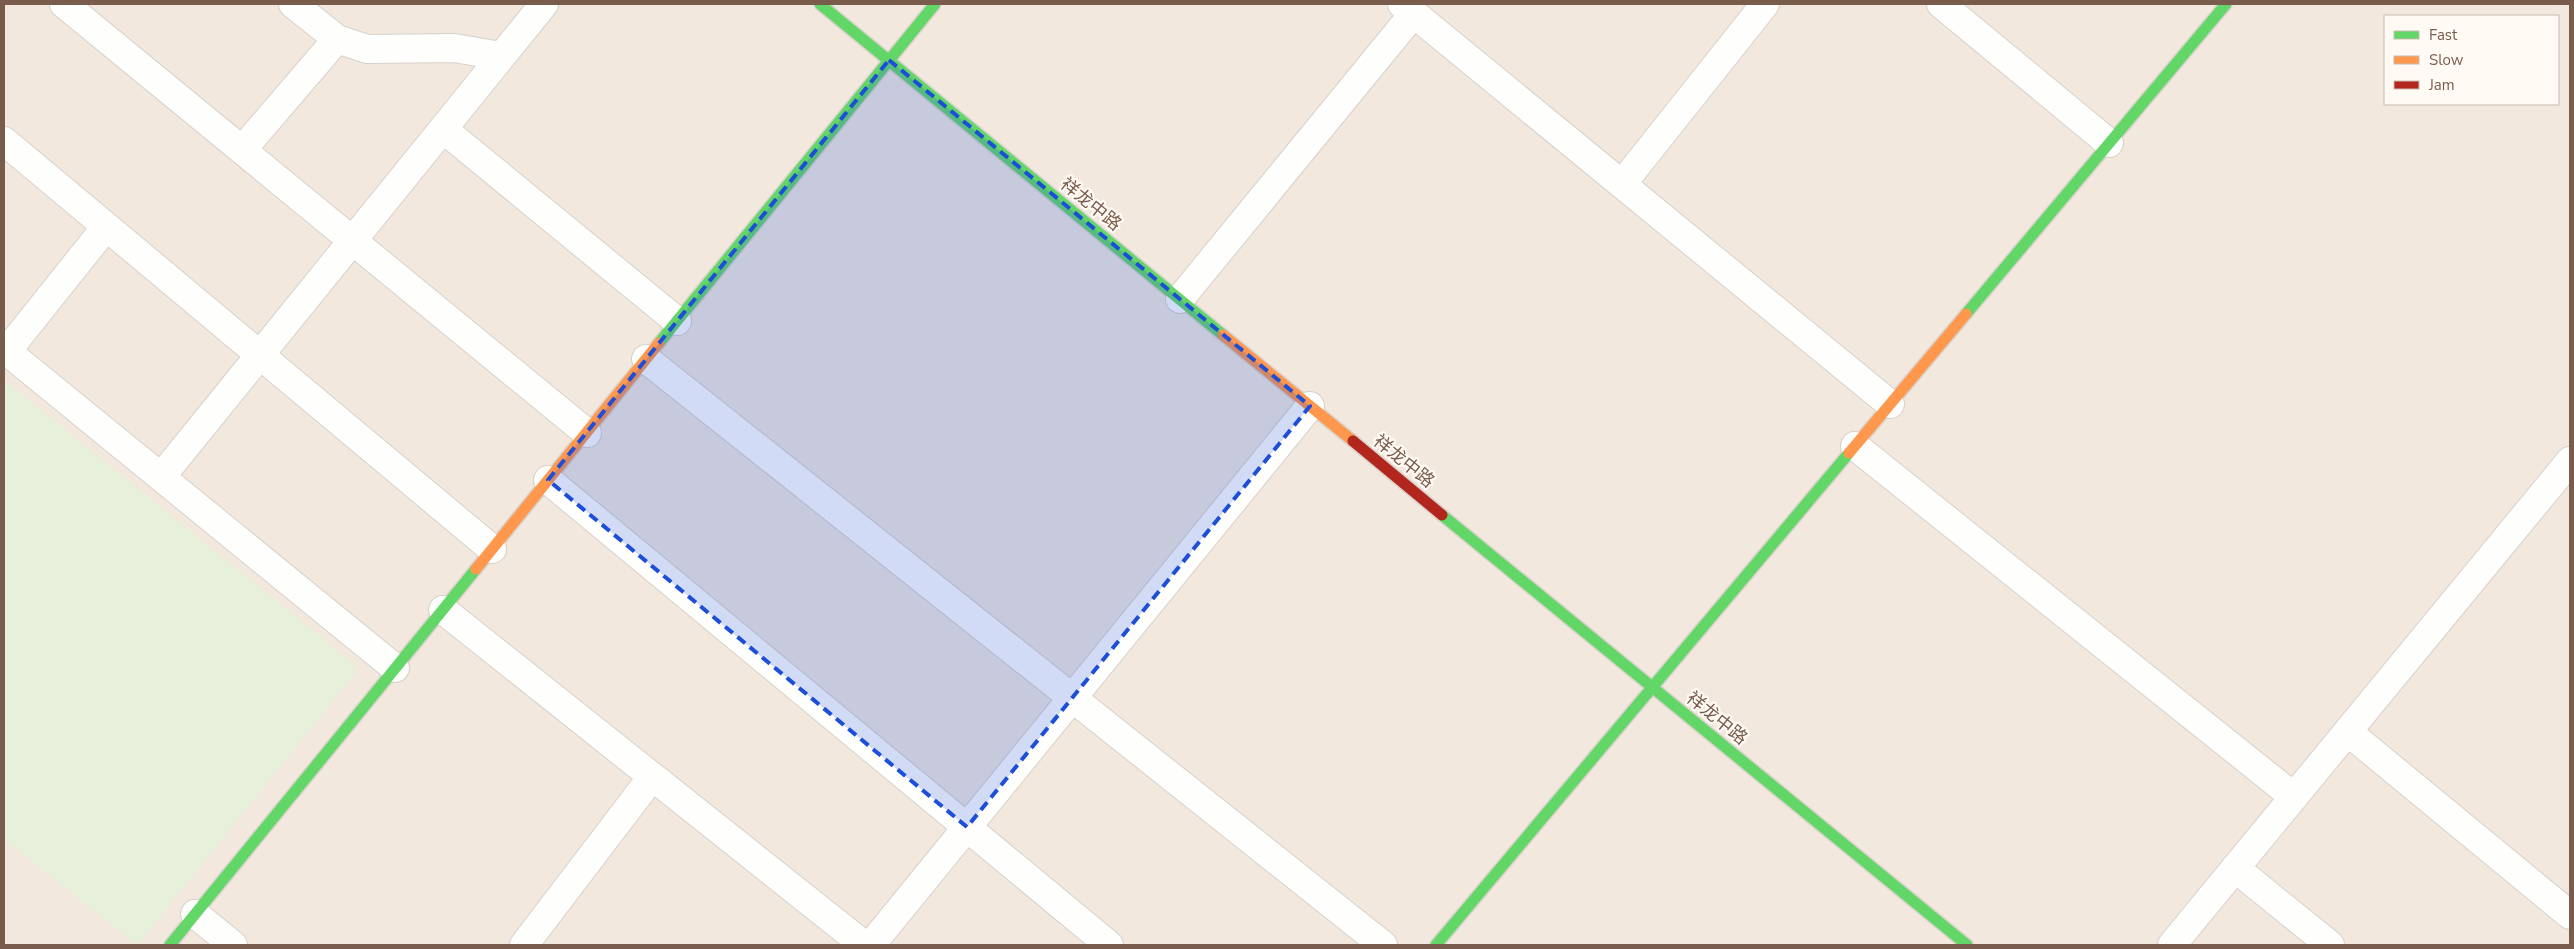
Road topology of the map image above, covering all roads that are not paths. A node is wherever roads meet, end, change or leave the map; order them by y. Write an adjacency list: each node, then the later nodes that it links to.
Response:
1 (64, 4): 16 (street)
2 (293, 4): 10 (street)
3 (820, 4): 12 (street, 祥龙中路)
4 (935, 4): 12 (street)
5 (1765, 4): 17 (street)
6 (1941, 4): 15 (street)
7 (2226, 4): 15 (street)
8 (531, 8): 11 (street)
9 (1408, 8): 17 (street); 20 (street)
10 (337, 39): 11 (street); 16 (street)
11 (502, 56): 13 (street)
12 (889, 60): 20 (street, 祥龙中路); 21 (street)
13 (443, 129): 19 (street); 21 (street)
14 (4, 141): 18 (street)
15 (2109, 143): 25 (street)
16 (242, 150): 19 (street)
17 (1622, 184): 25 (street)
18 (106, 227): 22 (street); 23 (street)
19 (353, 241): 23 (street); 27 (street)
20 (1180, 299): 26 (street, 祥龙中路)
21 (677, 321): 24 (street)
22 (5, 350): 30 (street)
23 (260, 356): 30 (street); 32 (street)
24 (646, 359): 27 (street); 36 (street)
25 (1890, 404): 28 (street)
26 (1310, 406): 35 (street, 祥龙中路); 36 (street)
27 (587, 433): 31 (street)
28 (1855, 446): 35 (street); 39 (street)
29 (2570, 461): 37 (street)
30 (162, 477): 34 (street)
31 (548, 480): 32 (street); 40 (street)
32 (492, 549): 33 (street)
33 (442, 610): 34 (street); 38 (street)
34 (395, 668): 42 (street)
35 (1652, 687): 51 (street); 52 (street, 祥龙中路)
36 (1073, 698): 40 (street); 50 (street)
37 (2348, 732): 39 (street); 43 (street)
38 (652, 777): 46 (street); 47 (street)
39 (2294, 796): 41 (street)
40 (967, 827): 48 (street); 49 (street)
41 (2235, 868): 53 (street); 54 (street)
42 (195, 914): 44 (street); 45 (street)
43 (2570, 915)
44 (170, 945)
45 (233, 945)
46 (524, 945)
47 (864, 945)
48 (871, 945)
49 (1109, 945)
50 (1383, 945)
51 (1436, 945)
52 (1967, 945)
53 (2172, 945)
54 (2330, 945)

